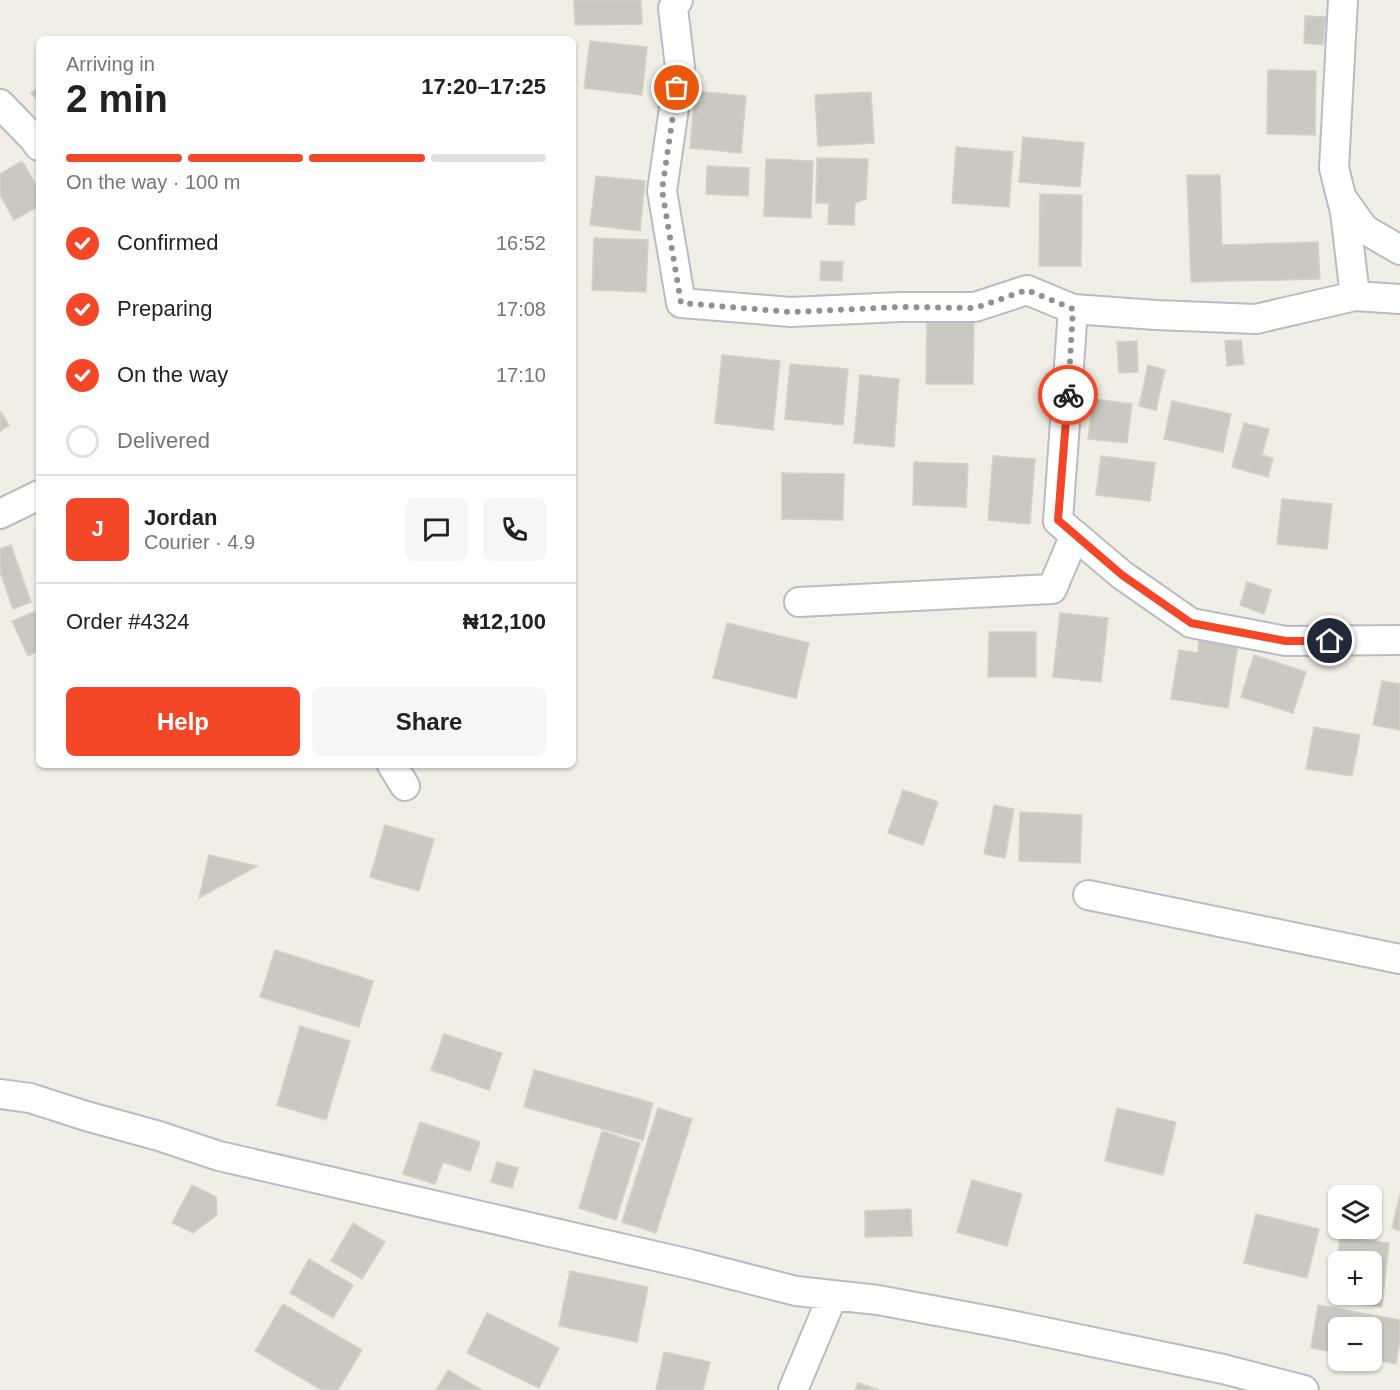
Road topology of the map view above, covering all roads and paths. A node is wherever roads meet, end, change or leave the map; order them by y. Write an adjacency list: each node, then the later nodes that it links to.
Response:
1 (678, 0): 9 (street)
2 (1343, 0): 5 (street)
3 (0, 104): 4 (street)
4 (36, 142)
5 (1341, 197): 6 (street); 7 (street)
6 (1400, 250)
7 (1355, 296): 8 (street); 9 (street)
8 (1400, 299)
9 (1073, 309): 12 (street)
10 (36, 496): 11 (street)
11 (0, 513)
12 (1075, 535): 13 (street); 14 (street)
13 (799, 602)
14 (1400, 640)
15 (1088, 895): 16 (street)
16 (1400, 959)
17 (0, 1094): 18 (street)
18 (832, 1295): 19 (street); 20 (street)
19 (1219, 1380): 21 (street)
20 (793, 1390)
21 (1304, 1390)

